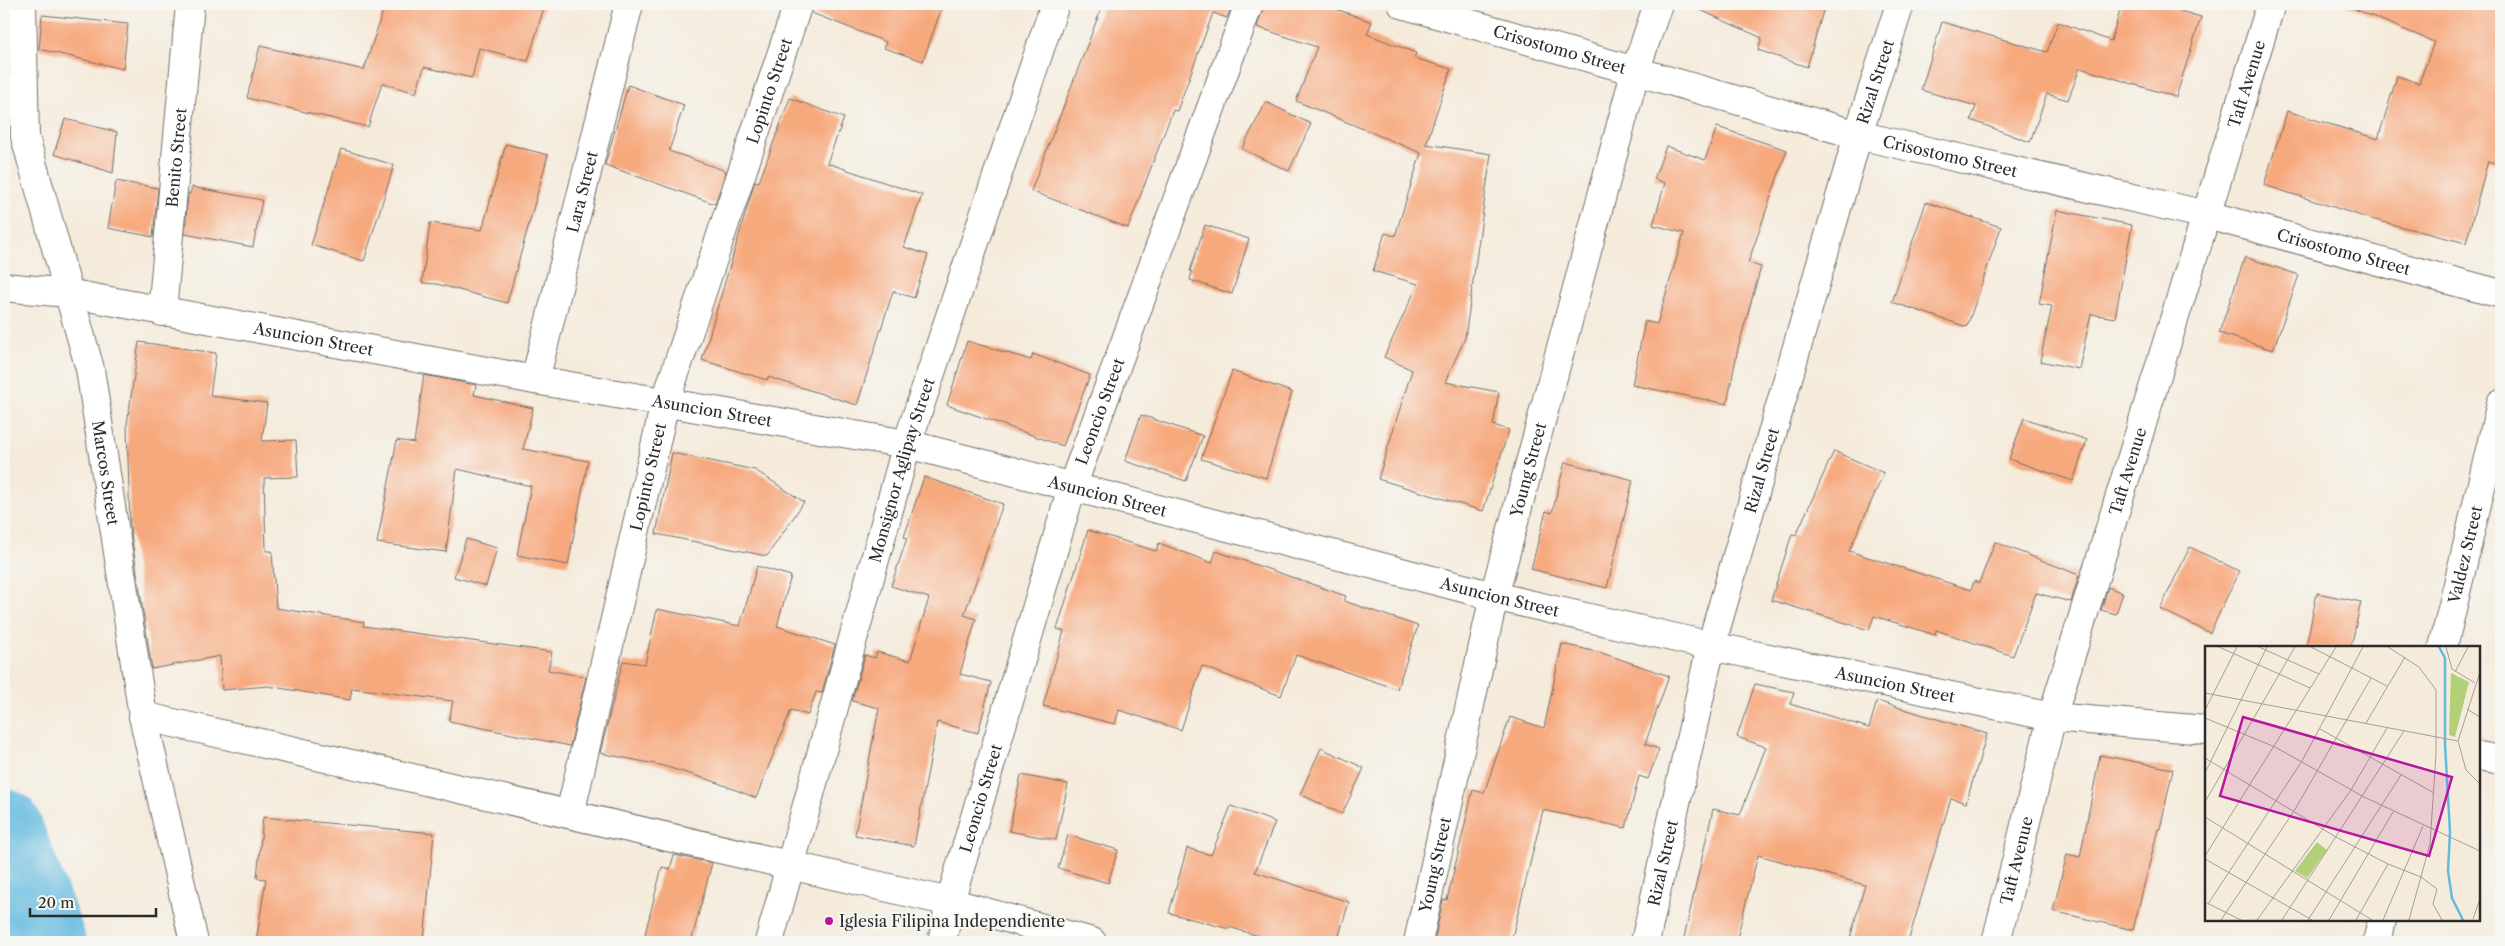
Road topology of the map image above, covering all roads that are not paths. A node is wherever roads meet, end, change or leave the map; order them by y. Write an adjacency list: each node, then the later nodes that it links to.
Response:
1 (22, 4): 15 (street, Marcos Street)
2 (190, 4): 17 (street, Benito Street)
3 (628, 4): 18 (street, Lara Street)
4 (798, 4): 19 (street, Lopinto Street)
5 (1055, 4): 21 (street, Monsignor Aglipay Street)
6 (1249, 4): 22 (street, Leoncio Street)
7 (1402, 4): 11 (street, Crisostomo Street)
8 (1658, 4): 11 (street, Young Street)
9 (1900, 4): 12 (street, Rizal Street)
10 (2271, 4): 13 (street, Taft Avenue)
11 (1636, 69): 12 (street, Crisostomo Street); 23 (street, Young Street)
12 (1858, 134): 13 (street, Crisostomo Street); 24 (street, Rizal Street)
13 (2207, 215): 16 (street, Crisostomo Street); 27 (street, Taft Avenue)
14 (4, 287): 15 (street, Asuncion Street)
15 (68, 293): 17 (street, Asuncion Street); 26 (street, Marcos Street)
16 (2501, 294)
17 (162, 312): 18 (street, Asuncion Street)
18 (535, 380): 19 (street, Asuncion Street)
19 (665, 403): 21 (street, Asuncion Street); 31 (street, Lopinto Street)
20 (2501, 403): 25 (street, Valdez Street)
21 (907, 444): 22 (street, Asuncion Street); 32 (street, Monsignor Aglipay Street)
22 (1072, 487): 23 (street, Asuncion Street); 33 (street, Leoncio Street)
23 (1494, 596): 24 (street, Asuncion Street); 39 (street, Young Street)
24 (1711, 646): 27 (street, Asuncion Street); 40 (street, Rizal Street)
25 (2444, 646)
26 (143, 716): 31 (street); 35 (street, Marcos Street)
27 (2052, 717): 28 (street, Asuncion Street); 41 (street, Taft Avenue)
28 (2205, 730)
29 (2480, 756): 30 (street)
30 (2501, 760)
31 (570, 814): 32 (street)
32 (789, 865): 33 (street); 36 (street, Monsignor Aglipay Street)
33 (950, 902): 37 (street, Leoncio Street); 38 (street)
34 (2382, 921): 42 (street)
35 (194, 942)
36 (770, 942)
37 (942, 942)
38 (1092, 942)
39 (1418, 942)
40 (1645, 942)
41 (1996, 942)
42 (2377, 942)

